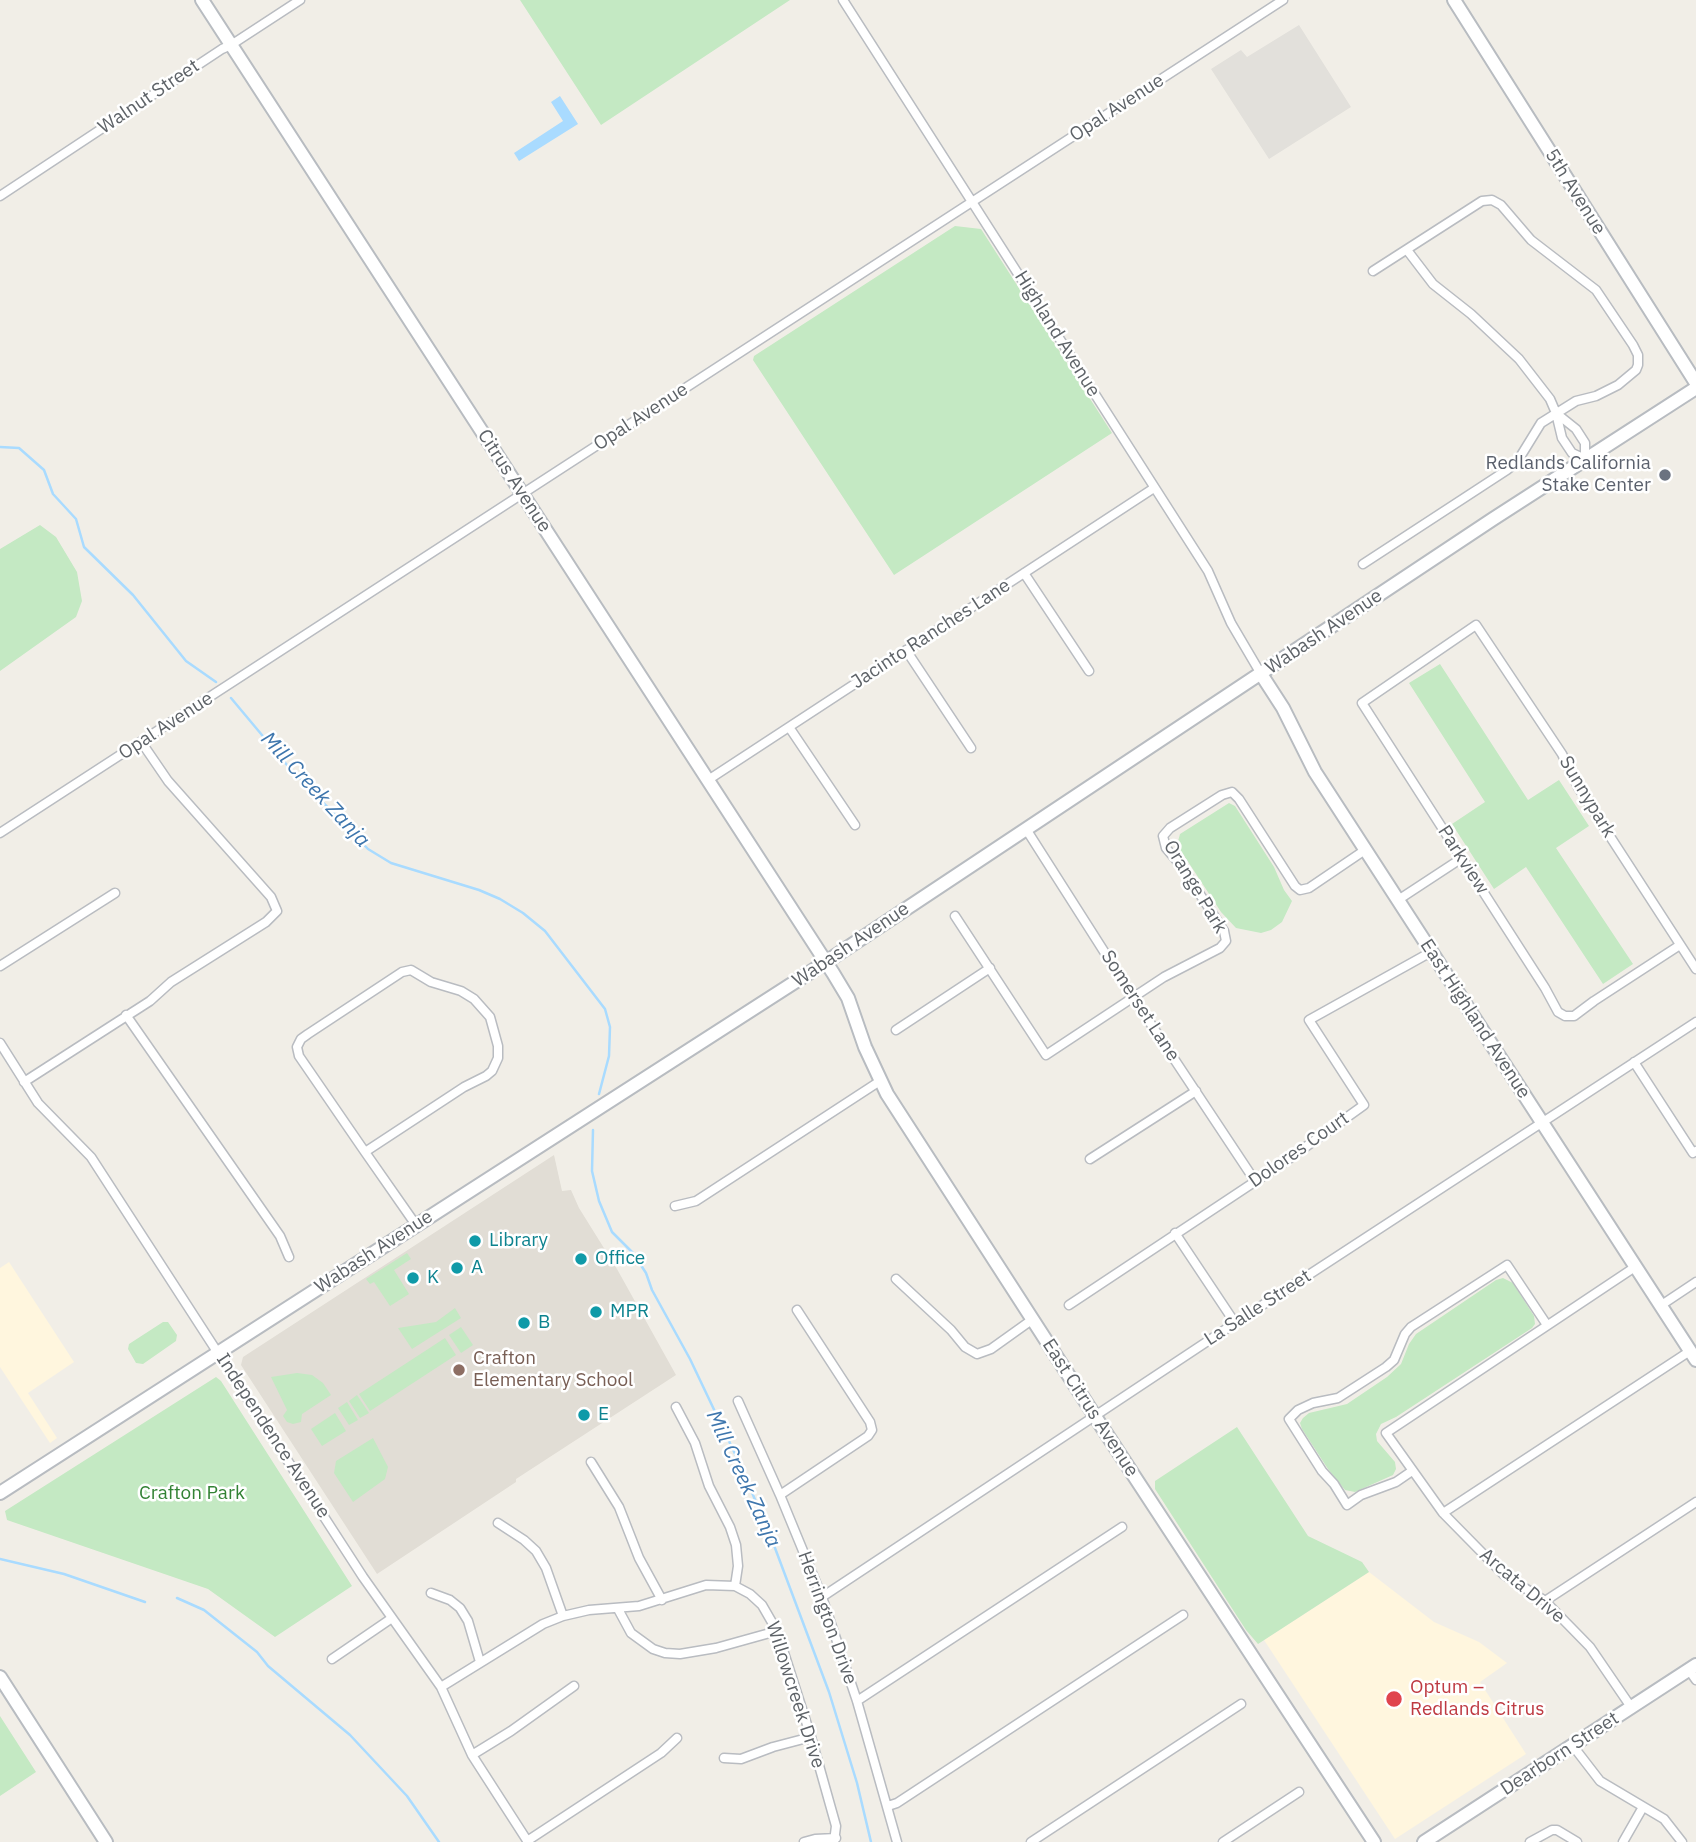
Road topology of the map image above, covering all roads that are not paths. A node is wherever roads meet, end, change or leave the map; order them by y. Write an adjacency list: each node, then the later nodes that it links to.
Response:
1 (202, 0): 6 (street, Citrus Avenue)
2 (300, 0): 6 (street, Walnut Street)
3 (842, 0): 8 (street, Highland Avenue)
4 (1283, 0): 8 (street, Opal Avenue)
5 (1454, 0): 11 (street, 5th Avenue)
6 (231, 45): 7 (street, Walnut Street); 15 (street, Citrus Avenue)
7 (0, 197)
8 (973, 202): 14 (street, Highland Avenue); 15 (street, Opal Avenue)
9 (1407, 250): 10 (street); 12 (street); 12 (street)
10 (1373, 271)
11 (1696, 386): 13 (street, Wabash Avenue)
12 (1556, 413): 13 (street); 13 (street); 16 (street)
13 (1585, 459): 20 (street, Wabash Avenue)
14 (1154, 488): 17 (street, Jacinto Ranches Lane); 20 (street, Highland Avenue)
15 (522, 494): 23 (street, Opal Avenue); 25 (street, Citrus Avenue)
16 (1363, 564)
17 (1024, 573): 18 (street, Jacinto Ranches Lane); 19 (street)
18 (906, 650): 22 (street, Jacinto Ranches Lane); 24 (street)
19 (1089, 671)
20 (1261, 674): 27 (street, Wabash Avenue); 29 (street, East Highland Avenue)
21 (1362, 703): 30 (street, Parkview); 34 (street, Sunnypark)
22 (789, 727): 25 (street, Jacinto Ranches Lane); 26 (street)
23 (142, 743): 28 (street, Opal Avenue); 41 (street)
24 (971, 748)
25 (708, 780): 36 (street, Citrus Avenue)
26 (855, 825)
27 (1026, 829): 36 (street, Wabash Avenue); 40 (street, Somerset Lane)
28 (0, 833)
29 (1365, 850): 32 (street, East Highland Avenue); 40 (street, Orange Park)
30 (1462, 858): 32 (street); 34 (street, Parkview)
31 (114, 893): 37 (street)
32 (1398, 900): 35 (street, East Highland Avenue)
33 (955, 916): 38 (street)
34 (1680, 945): 39 (street, Sunnypark)
35 (1432, 951): 49 (street, East Highland Avenue); 53 (street, Dolores Court)
36 (826, 962): 46 (street, East Citrus Avenue); 55 (street, Wabash Avenue)
37 (0, 966)
38 (989, 968): 40 (street); 43 (street)
39 (1696, 969)
40 (1133, 997): 48 (street, Somerset Lane)
41 (126, 1015): 47 (street); 57 (street)
42 (1696, 1022): 45 (street, La Salle Street)
43 (896, 1030)
44 (0, 1043): 47 (street, Independence Avenue)
45 (1634, 1062): 49 (street, La Salle Street); 50 (street)
46 (880, 1081): 54 (street); 64 (street, East Citrus Avenue)
47 (24, 1082): 67 (street, Independence Avenue)
48 (1195, 1091): 52 (street); 53 (street, Somerset Lane)
49 (1543, 1123): 58 (street, East Highland Avenue); 65 (street, La Salle Street)
50 (1696, 1151)
51 (365, 1152): 51 (street); 55 (street)
52 (1090, 1159)
53 (1255, 1181): 56 (street, Dolores Court)
54 (675, 1206)
55 (416, 1224): 67 (street, Wabash Avenue)
56 (1175, 1233): 61 (street, Dolores Court); 65 (street)
57 (289, 1257)
58 (1635, 1266): 62 (street, East Highland Avenue); 66 (street)
59 (895, 1279): 64 (street)
60 (1696, 1282): 62 (street)
61 (1069, 1305)
62 (1660, 1306): 68 (street, East Highland Avenue)
63 (797, 1310): 75 (street)
64 (1033, 1319): 71 (street, East Citrus Avenue)
65 (1235, 1323): 71 (street, La Salle Street)
66 (1547, 1325): 73 (street, Arcata Drive); 73 (street)
67 (218, 1352): 74 (street, Wabash Avenue); 88 (street, Independence Avenue)
68 (1693, 1355): 77 (street)
69 (738, 1401): 75 (street, Herrington Drive)
70 (676, 1407): 80 (street)
71 (1096, 1416): 82 (street, La Salle Street); 116 (street, East Citrus Avenue)
72 (591, 1462): 83 (street)
73 (1412, 1471): 77 (street, Arcata Drive)
74 (0, 1493)
75 (780, 1495): 82 (street, Herrington Drive)
76 (1696, 1502): 84 (street)
77 (1443, 1513): 84 (street, Arcata Drive)
78 (498, 1523): 87 (street)
79 (1122, 1527): 96 (street)
80 (735, 1586): 83 (street); 89 (street, Willowcreek Drive)
81 (431, 1592): 91 (street)
82 (822, 1597): 96 (street, Herrington Drive)
83 (662, 1600): 85 (street)
84 (1545, 1601): 98 (street, Arcata Drive)
85 (618, 1609): 87 (street); 89 (street)
86 (1183, 1615): 105 (street)
87 (563, 1616): 91 (street)
88 (392, 1618): 90 (street); 95 (street, Independence Avenue)
89 (777, 1631): 99 (street, Willowcreek Drive)
90 (332, 1659)
91 (480, 1662): 95 (street)
92 (1694, 1672): 98 (street, Dearborn Street)
93 (0, 1677): 110 (street)
94 (574, 1686): 102 (street)
95 (441, 1687): 102 (street, Independence Avenue)
96 (857, 1701): 105 (street, Herrington Drive)
97 (1241, 1704): 107 (street)
98 (1631, 1707): 101 (street, Dearborn Street)
99 (811, 1737): 103 (street); 108 (street, Willowcreek Drive)
100 (677, 1738): 109 (street)
101 (1573, 1746): 106 (street); 117 (street, Dearborn Street)
102 (472, 1755): 109 (street, Independence Avenue)
103 (724, 1758)
104 (1299, 1792): 115 (street)
105 (888, 1806): 112 (street, Herrington Drive)
106 (1643, 1807): 120 (street); 121 (street)
107 (1047, 1832): 113 (street); 114 (street)
108 (835, 1840): 111 (street)
109 (527, 1841)
110 (106, 1842)
111 (804, 1842)
112 (897, 1842)
113 (1031, 1842)
114 (1054, 1842)
115 (1223, 1842)
116 (1374, 1842)
117 (1424, 1842)
118 (1530, 1842): 119 (street)
119 (1577, 1842)
120 (1623, 1842)
121 (1682, 1842)

